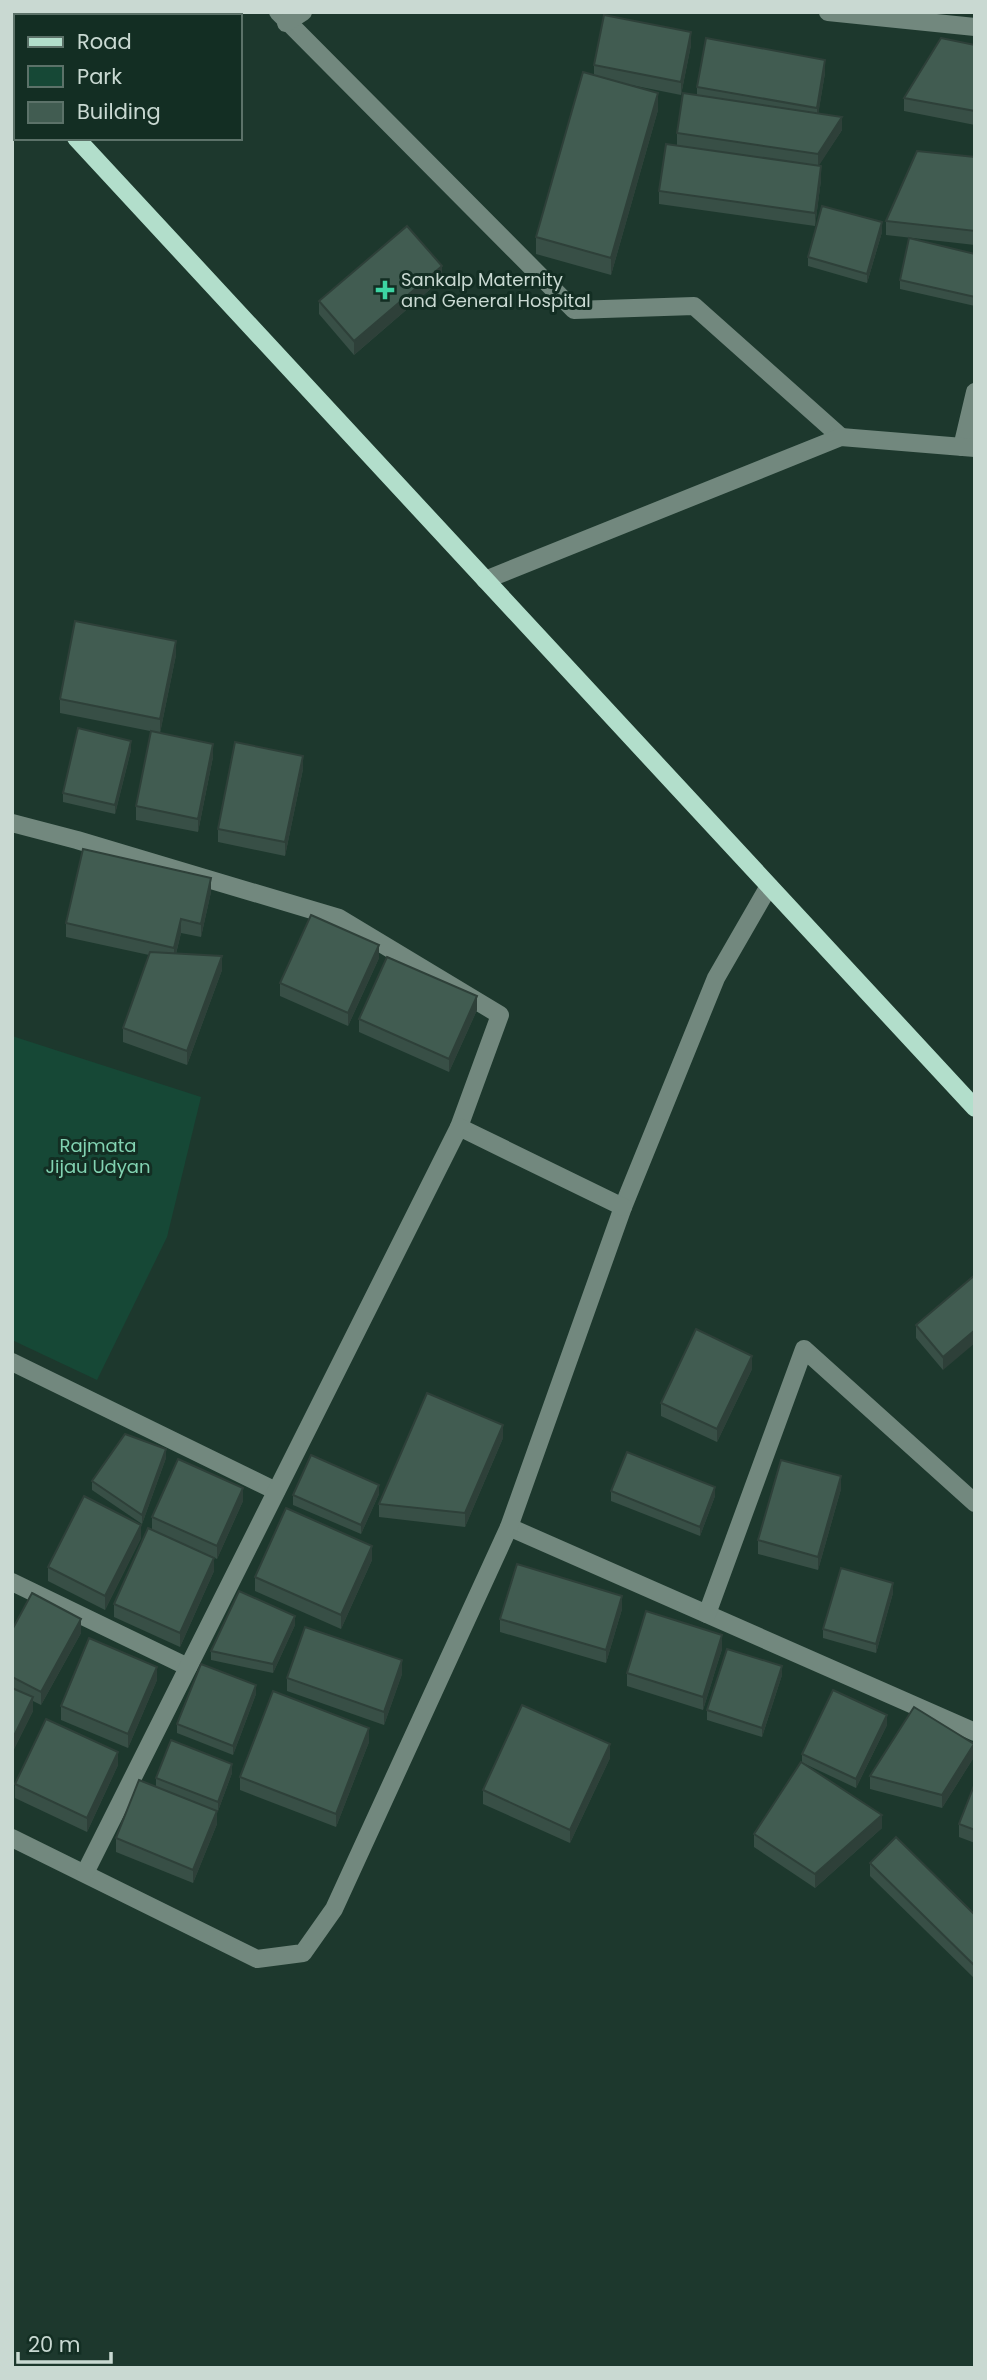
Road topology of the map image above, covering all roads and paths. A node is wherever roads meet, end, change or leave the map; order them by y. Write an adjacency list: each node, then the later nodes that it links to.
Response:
1 (303, 12): 3 (street)
2 (828, 12): 4 (street)
3 (285, 16): 7 (street)
4 (975, 27)
5 (78, 140): 9 (main road)
6 (975, 392): 8 (street)
7 (841, 437): 8 (street); 9 (street)
8 (968, 447)
9 (485, 580): 11 (main road)
10 (12, 823): 13 (street)
11 (769, 886): 12 (main road); 14 (street)
12 (975, 1108)
13 (459, 1128): 14 (street); 16 (street)
14 (623, 1207): 18 (street)
15 (12, 1362): 16 (street)
16 (276, 1491): 21 (street)
17 (975, 1503): 20 (street)
18 (509, 1527): 20 (street); 24 (street)
19 (12, 1582): 21 (street)
20 (707, 1614): 22 (street)
21 (188, 1667): 24 (street)
22 (975, 1732)
23 (12, 1839): 24 (street)
24 (85, 1873)

